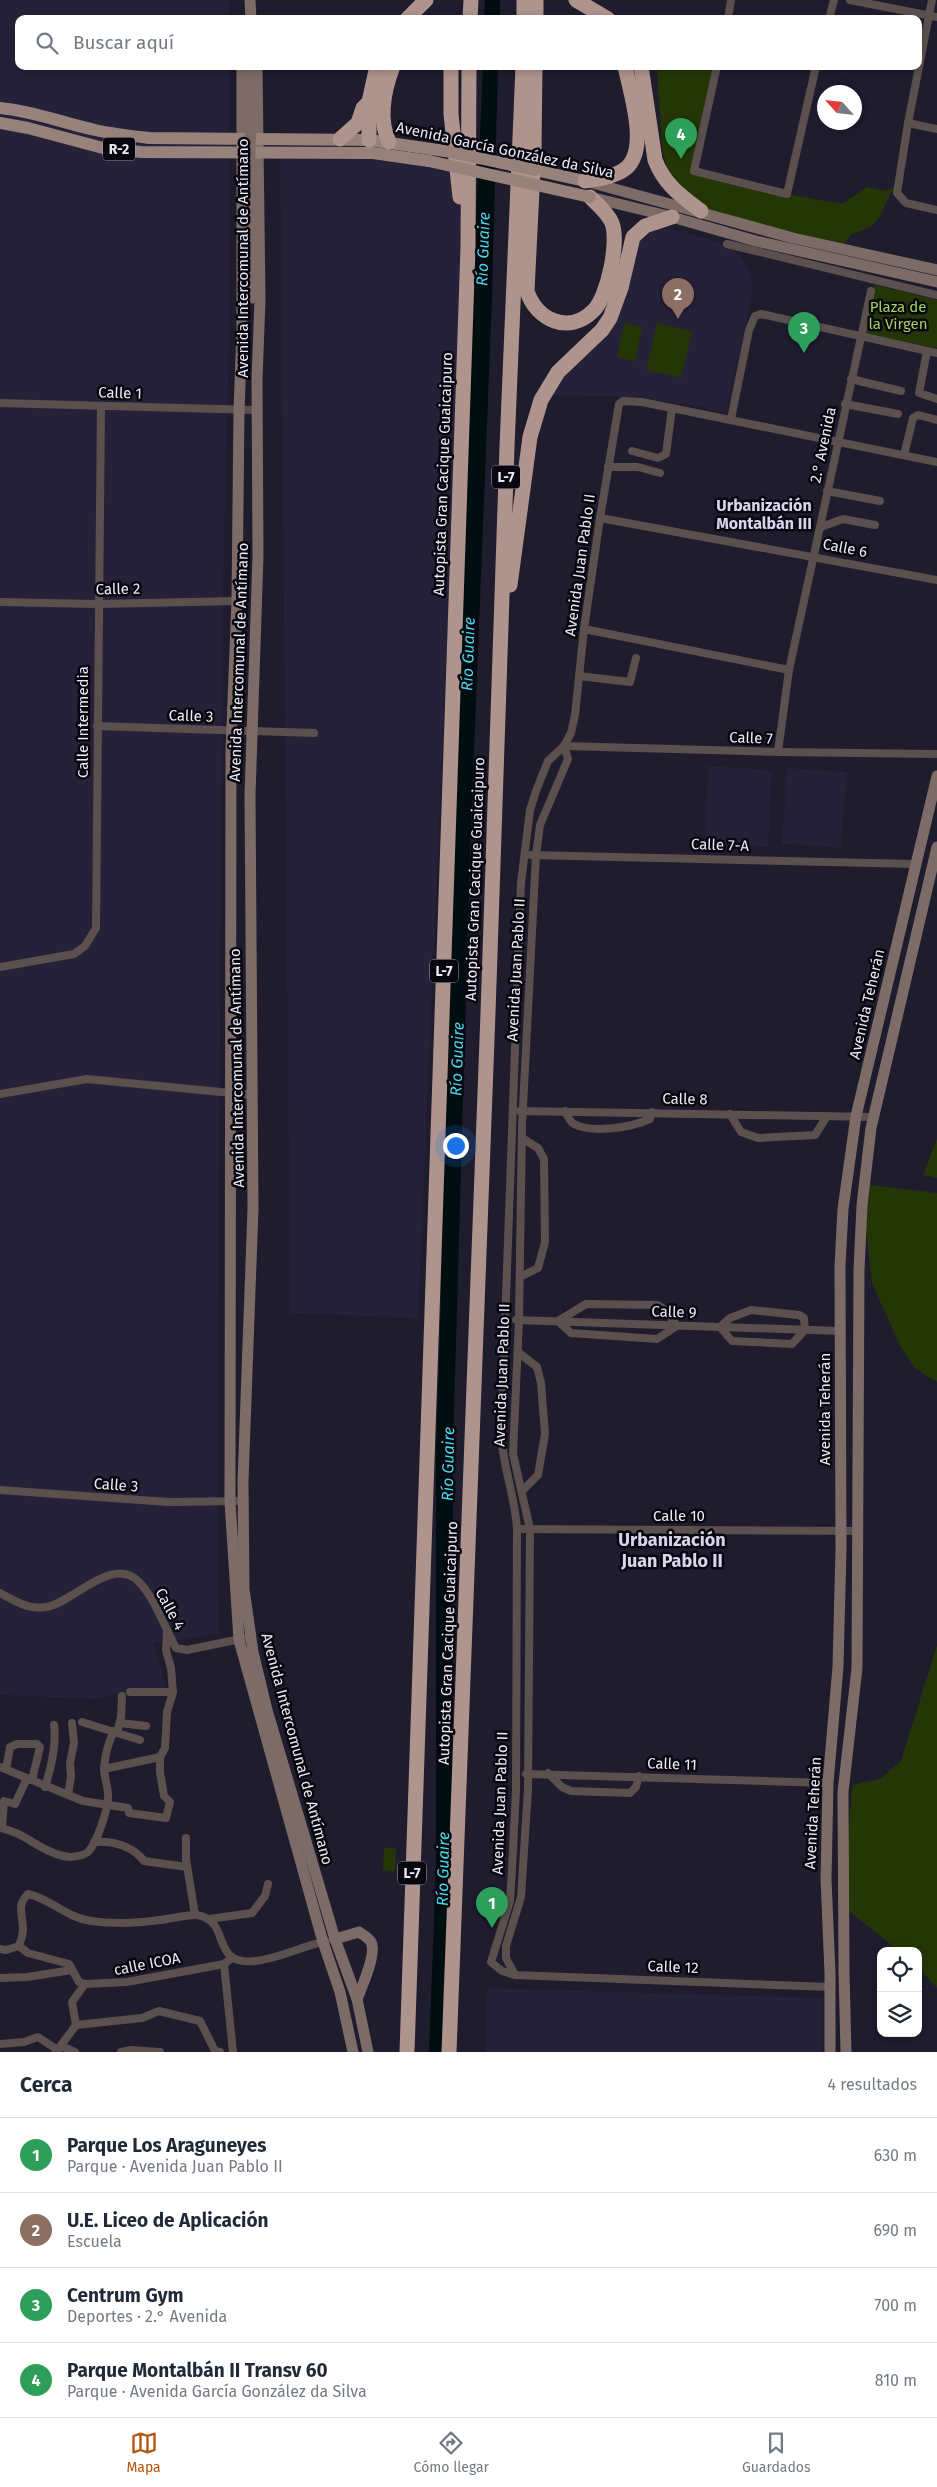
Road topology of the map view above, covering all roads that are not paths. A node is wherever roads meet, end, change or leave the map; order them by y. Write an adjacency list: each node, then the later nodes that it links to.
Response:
1 (244, 0): 12 (main road)
2 (253, 0): 13 (main road)
3 (426, 0): 14 (highway)
4 (471, 0): 15 (highway)
5 (524, 0): 16 (highway)
6 (536, 0): 17 (highway)
7 (576, 0): 18 (highway)
8 (731, 0): 19 (street)
9 (834, 0): 20 (street)
10 (850, 0): 21 (street)
11 (932, 0): 21 (street)
12 (243, 15)
13 (253, 15)
14 (411, 15)
15 (470, 15)
16 (524, 15)
17 (536, 15)
18 (601, 15)
19 (729, 15)
20 (830, 15)
21 (933, 16): 22 (street)
22 (922, 63)
23 (242, 70): 42 (main road, Avenida Intercomunal de Antímano)
24 (251, 70): 58 (main road, bridge)
25 (257, 70): 43 (main road, Avenida Intercomunal de Antímano)
26 (376, 70): 37 (highway)
27 (391, 70): 45 (highway)
28 (451, 70): 57 (highway)
29 (470, 70): 57 (highway, Autopista Gran Cacique Guaicaipuro / L-7)
30 (523, 70): 49 (highway, Autopista Gran Cacique Guaicaipuro / L-7)
31 (536, 70): 49 (highway); 52 (highway)
32 (626, 70): 51 (highway)
33 (642, 70): 54 (highway)
34 (717, 70): 35 (street)
35 (815, 70)
36 (920, 70): 40 (street)
37 (369, 102): 44 (highway); 46 (highway)
38 (0, 108): 42 (main road, Avenida García González da Silva / R-2)
39 (0, 123): 48 (main road, Avenida García González da Silva / R-2)
40 (908, 123): 41 (street); 53 (street)
41 (937, 129)
42 (242, 137): 43 (main road, Avenida García González da Silva / R-2); 48 (main road, Avenida Intercomunal de Antímano)
43 (259, 138): 44 (main road, Avenida García González da Silva / R-2); 47 (main road, Avenida Intercomunal de Antímano)
44 (340, 139): 46 (main road, Avenida García González da Silva / R-2)
45 (389, 142): 46 (main road, Avenida García González da Silva / R-2); 50 (main road, Avenida García González da Silva / R-2)
46 (371, 147): 47 (main road, Avenida García González da Silva / R-2); 50 (main road, Avenida García González da Silva / R-2)
47 (259, 152): 48 (main road, Avenida García González da Silva / R-2); 63 (main road, Avenida Intercomunal de Antímano)
48 (242, 153): 64 (main road, Avenida Intercomunal de Antímano)
49 (521, 154): 97 (highway, Autopista Gran Cacique Guaicaipuro / L-7)
50 (430, 155): 51 (main road, Avenida García González da Silva / R-2, bridge); 52 (main road, Avenida García González da Silva / R-2, bridge)
51 (585, 181): 54 (main road, Avenida García González da Silva / R-2)
52 (590, 196): 55 (main road, Avenida García González da Silva / R-2)
53 (937, 210)
54 (701, 211): 59 (main road, Avenida García González da Silva / R-2)
55 (672, 217): 60 (main road, Avenida García González da Silva / R-2); 97 (highway)
56 (727, 244): 62 (street)
57 (468, 247): 194 (highway, Autopista Gran Cacique Guaicaipuro / L-7)
58 (249, 250): 63 (main road); 64 (main road)
59 (937, 270)
60 (937, 282)
61 (871, 291): 65 (street, 2.° Avenida)
62 (937, 295)
63 (259, 331): 76 (main road, Avenida Intercomunal de Antímano)
64 (242, 332): 75 (main road, Avenida Intercomunal de Antímano)
65 (861, 335): 66 (street); 68 (street, 2.° Avenida); 78 (street)
66 (927, 351): 67 (street); 70 (street)
67 (937, 353)
68 (851, 379): 69 (street); 72 (street, 2.° Avenida)
69 (901, 391)
70 (937, 399)
71 (0, 403): 73 (street, Calle 1)
72 (845, 404): 77 (street); 80 (street, 2.° Avenida)
73 (101, 406): 75 (street, Calle 1); 95 (street, Calle Intermedia)
74 (672, 408): 78 (street); 81 (street); 84 (street, Avenida Juan Pablo II)
75 (239, 410): 76 (street, Calle 1); 93 (main road, Avenida Intercomunal de Antímano)
76 (258, 410): 103 (main road, Avenida Intercomunal de Antímano)
77 (898, 414)
78 (731, 419): 80 (street)
79 (937, 420): 82 (street)
80 (837, 441): 82 (street); 86 (street, 2.° Avenida)
81 (632, 451)
82 (904, 455): 83 (street)
83 (937, 462)
84 (608, 467): 85 (street); 88 (street, Avenida Juan Pablo II)
85 (660, 473)
86 (828, 491): 87 (street); 90 (street, 2.° Avenida)
87 (880, 501)
88 (600, 518): 91 (street, Calle 6); 96 (street, Avenida Juan Pablo II)
89 (874, 525): 90 (street)
90 (820, 527): 91 (street, 2.° Avenida)
91 (815, 556): 92 (street, Calle 6); 99 (street, 2.° Avenida)
92 (937, 580)
93 (237, 601): 95 (street, Calle 2); 102 (main road, Avenida Intercomunal de Antímano)
94 (0, 602): 95 (street, Calle 2)
95 (98, 604): 101 (street, Calle Intermedia)
96 (584, 630): 99 (street); 100 (street, Avenida Juan Pablo II)
97 (500, 638): 195 (highway, Autopista Gran Cacique Guaicaipuro / L-7)
98 (636, 658): 100 (street)
99 (789, 670): 106 (street, 2.° Avenida)
100 (579, 676): 105 (street, Avenida Juan Pablo II)
101 (97, 726): 102 (street, Calle 3); 113 (street, Calle Intermedia)
102 (232, 731): 103 (street, Calle 3); 115 (main road, Avenida Intercomunal de Antímano)
103 (251, 733): 104 (street, Calle 3); 116 (main road, Avenida Intercomunal de Antímano)
104 (314, 733)
105 (564, 746): 106 (street, Calle 7); 110 (street, Avenida Juan Pablo II); 111 (street, Avenida Juan Pablo II)
106 (778, 752): 107 (street, Calle 7)
107 (937, 754)
108 (937, 776): 112 (main road, Avenida Teherán)
109 (937, 847): 124 (main road, Avenida Teherán)
110 (524, 854): 111 (street, Calle 7-A); 117 (street, Avenida Juan Pablo II)
111 (536, 855): 112 (street, Calle 7-A); 118 (street, Avenida Juan Pablo II)
112 (915, 864): 123 (main road, Avenida Teherán)
113 (0, 967)
114 (0, 1094): 115 (street)
115 (230, 1094): 116 (street); 138 (main road, Avenida Intercomunal de Antímano)
116 (252, 1095): 137 (main road, Avenida Intercomunal de Antímano)
117 (513, 1111): 118 (street, Calle 8); 127 (street, Avenida Juan Pablo II)
118 (523, 1111): 119 (street, Calle 8); 125 (street, Avenida Juan Pablo II)
119 (565, 1111): 120 (street, Calle 8); 120 (street)
120 (652, 1112): 121 (street, Calle 8)
121 (730, 1114): 122 (street, Calle 8); 122 (street)
122 (827, 1116): 123 (street, Calle 8)
123 (856, 1116): 124 (street, Calle 8); 133 (main road, Avenida Teherán)
124 (873, 1117): 142 (main road, Avenida Teherán)
125 (522, 1138): 126 (street, Avenida Juan Pablo II); 126 (street)
126 (520, 1277): 128 (street, Avenida Juan Pablo II)
127 (506, 1319): 128 (street, Calle 9); 139 (street, Avenida Juan Pablo II)
128 (519, 1320): 129 (street, Calle 9); 134 (street, Avenida Juan Pablo II)
129 (558, 1321): 130 (street, Calle 9); 130 (street); 130 (street)
130 (677, 1326): 131 (street, Calle 9)
131 (720, 1328): 132 (street, Calle 9); 132 (street); 132 (street)
132 (805, 1330): 133 (street, Calle 9)
133 (840, 1331): 141 (main road, Avenida Teherán)
134 (518, 1352): 136 (street, Avenida Juan Pablo II); 136 (street)
135 (0, 1490): 138 (street, Calle 3)
136 (522, 1491): 140 (street, Avenida Juan Pablo II)
137 (243, 1501): 138 (street, Calle 3); 145 (main road, Avenida Intercomunal de Antímano)
138 (230, 1502): 145 (main road, Avenida Intercomunal de Antímano)
139 (517, 1529): 140 (street, Calle 10); 157 (street, Avenida Juan Pablo II)
140 (530, 1529): 141 (street, Calle 10); 158 (street, Avenida Juan Pablo II)
141 (841, 1531): 142 (street, Calle 10); 162 (main road, Avenida Teherán)
142 (858, 1531): 197 (main road, Avenida Teherán)
143 (0, 1593): 144 (street, Calle 4)
144 (167, 1632): 145 (street, Calle 4); 146 (street)
145 (244, 1639): 173 (main road, Avenida Intercomunal de Antímano)
146 (173, 1692): 149 (street); 154 (street)
147 (82, 1722): 152 (street)
148 (72, 1723): 164 (street)
149 (120, 1723): 151 (street); 152 (street)
150 (54, 1725): 163 (street)
151 (146, 1726)
152 (116, 1732): 153 (street); 156 (street)
153 (140, 1740)
154 (160, 1757): 156 (street); 165 (street)
155 (3, 1768): 161 (street); 161 (street)
156 (104, 1769): 165 (street)
157 (516, 1773): 158 (street, Calle 11); 179 (street, Avenida Juan Pablo II)
158 (529, 1774): 159 (street, Calle 11); 179 (street, Avenida Juan Pablo II)
159 (548, 1774): 160 (street, Calle 11); 160 (street)
160 (639, 1776): 162 (street, Calle 11)
161 (30, 1779): 163 (street); 166 (street)
162 (828, 1783): 182 (main road, Avenida Teherán)
163 (45, 1787): 164 (street)
164 (68, 1795): 165 (street)
165 (107, 1805): 168 (street)
166 (1, 1828): 168 (street)
167 (186, 1838): 169 (street)
168 (94, 1842): 169 (street)
169 (187, 1867): 171 (street)
170 (268, 1884): 172 (street)
171 (195, 1915): 172 (street); 174 (street)
172 (209, 1919): 176 (street)
173 (329, 1941): 176 (street); 183 (main road, Avenida Intercomunal de Antímano); 183 (main road); 192 (main road, Avenida Intercomunal de Antímano)
174 (19, 1946): 175 (street); 178 (street)
175 (0, 1949)
176 (232, 1958): 177 (street, calle ICOA)
177 (224, 1964): 181 (street, calle ICOA); 191 (street)
178 (72, 1970): 180 (street); 181 (street)
179 (514, 1975): 182 (street, Calle 12)
180 (0, 1978)
181 (85, 1984): 184 (street)
182 (830, 1987): 196 (main road, Avenida Teherán)
183 (357, 1999): 193 (main road, Avenida Intercomunal de Antímano)
184 (76, 2025): 186 (street); 190 (street)
185 (0, 2044): 186 (street)
186 (59, 2049): 187 (street)
187 (75, 2052)
188 (122, 2052): 189 (street)
189 (160, 2052)
190 (216, 2052)
191 (233, 2052)
192 (353, 2052)
193 (368, 2052)
194 (407, 2052)
195 (449, 2052)
196 (830, 2052)
197 (846, 2052)

